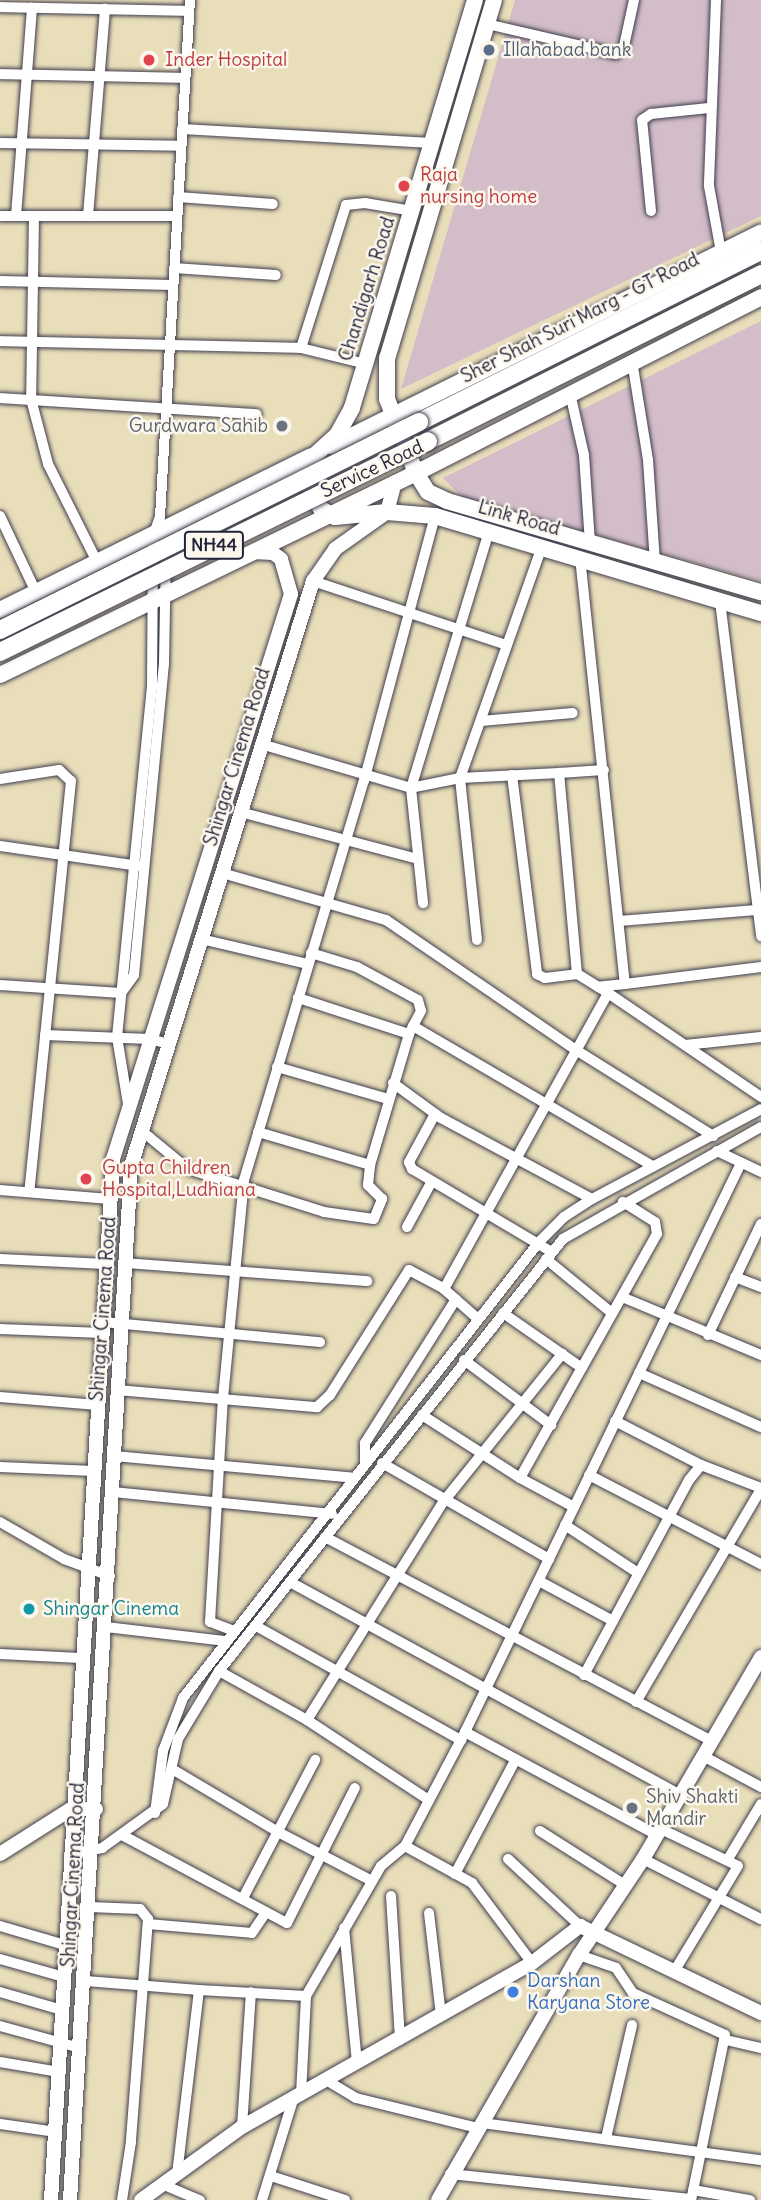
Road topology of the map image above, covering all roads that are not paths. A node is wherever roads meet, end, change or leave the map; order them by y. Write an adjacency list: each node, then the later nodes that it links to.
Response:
1 (475, 0): 16 (main road, Chandigarh Road)
2 (494, 0): 9 (main road, Chandigarh Road)
3 (634, 0): 9 (street)
4 (716, 0): 14 (street)
5 (189, 5): 8 (street); 13 (street)
6 (0, 7): 7 (street)
7 (32, 8): 8 (street); 11 (street)
8 (105, 9): 12 (street)
9 (487, 24): 51 (main road, Chandigarh Road)
10 (0, 74): 11 (street)
11 (27, 75): 12 (street); 18 (street)
12 (102, 76): 13 (street); 19 (street)
13 (185, 78): 15 (street)
14 (709, 108): 24 (street); 32 (street)
15 (182, 129): 16 (street); 20 (street)
16 (432, 143): 23 (main road, Chandigarh Road)
17 (0, 144): 18 (street)
18 (21, 144): 19 (street); 26 (street)
19 (93, 145): 20 (street); 28 (street)
20 (181, 146): 21 (street)
21 (178, 197): 22 (street); 29 (street)
22 (273, 204)
23 (413, 211): 43 (street); 45 (main road, Chandigarh Road)
24 (650, 211)
25 (0, 216): 26 (street)
26 (16, 216): 27 (street)
27 (34, 216): 28 (street); 37 (street)
28 (88, 216): 29 (street)
29 (177, 216): 33 (street)
30 (761, 233): 32 (main road, Service Road)
31 (761, 251): 75 (highway, Sher Shah Suri Marg - GT Road / NH44, bridge)
32 (722, 252): 51 (main road, Service Road)
33 (174, 268): 35 (street); 38 (street)
34 (761, 274): 78 (highway, NH44, bridge)
35 (276, 275)
36 (0, 281): 37 (street)
37 (32, 281): 38 (street); 41 (street)
38 (173, 285): 42 (street)
39 (761, 297): 44 (main road, Service Road)
40 (0, 341): 41 (street)
41 (32, 342): 42 (street); 48 (street)
42 (170, 342): 43 (street); 49 (street)
43 (302, 348): 45 (street)
44 (632, 361): 46 (main road, Service Road); 66 (street)
45 (366, 364): 52 (main road, Chandigarh Road)
46 (570, 393): 53 (main road, Service Road); 61 (street)
47 (0, 398): 48 (street)
48 (31, 399): 49 (street); 65 (street)
49 (166, 407): 50 (street); 59 (street)
50 (257, 414)
51 (393, 414): 52 (main road, Service Road); 53 (main road, Link Road)
52 (312, 456): 56 (main road); 59 (main road, Service Road)
53 (416, 472): 54 (main road, Service Road); 61 (main road, Link Road)
54 (395, 482): 55 (street); 56 (main road, Service Road)
55 (387, 512): 56 (main road, Link Road); 58 (main road, Link Road); 67 (street, Shingar Cinema Road)
56 (326, 513): 63 (main road, Service Road)
57 (0, 516): 68 (street)
58 (435, 516): 60 (main road, Link Road); 73 (street)
59 (159, 527): 65 (main road, Service Road); 70 (street)
60 (489, 531): 62 (main road, Link Road); 76 (street)
61 (590, 543): 66 (main road, Link Road)
62 (542, 546): 64 (main road, Link Road); 77 (street)
63 (250, 553): 70 (main road, Service Road); 121 (street, Shingar Cinema Road)
64 (580, 558): 71 (main road, Link Road); 83 (street)
65 (97, 562): 68 (main road, Service Road)
66 (655, 562): 69 (main road, Link Road)
67 (313, 581): 73 (street); 82 (street, Shingar Cinema Road)
68 (36, 592): 72 (main road, Service Road)
69 (761, 592)
70 (159, 600): 79 (main road, Service Road); 97 (street)
71 (720, 601): 74 (main road, Link Road); 92 (street)
72 (0, 610)
73 (409, 613): 76 (street); 85 (street)
74 (761, 613)
75 (0, 630)
76 (461, 630): 77 (street); 89 (street)
77 (507, 645): 81 (street)
78 (0, 652)
79 (0, 675)
80 (573, 713): 81 (street)
81 (481, 720): 87 (street)
82 (261, 744): 85 (street); 90 (street, Shingar Cinema Road)
83 (604, 770): 84 (street); 102 (street)
84 (559, 773): 86 (street); 110 (street)
85 (365, 775): 89 (street); 93 (street)
86 (512, 775): 87 (street); 110 (street)
87 (460, 778): 89 (street); 106 (street)
88 (0, 779): 95 (street)
89 (411, 788): 96 (street)
90 (240, 812): 93 (street); 98 (street, Shingar Cinema Road)
91 (761, 832): 92 (street)
92 (748, 834): 101 (street)
93 (346, 839): 96 (street); 99 (street)
94 (0, 846): 95 (street)
95 (63, 853): 97 (street); 113 (street)
96 (418, 859): 100 (street)
97 (139, 867): 115 (street)
98 (222, 873): 99 (street); 105 (street, Shingar Cinema Road)
99 (326, 903): 107 (street); 124 (street)
100 (423, 903)
101 (757, 910): 102 (street); 103 (street)
102 (619, 921): 111 (street)
103 (761, 931): 104 (street)
104 (761, 937)
105 (201, 939): 108 (street); 122 (street, Shingar Cinema Road)
106 (477, 940)
107 (311, 953): 108 (street); 117 (street)
108 (307, 964): 116 (street)
109 (761, 967): 111 (street)
110 (577, 974): 114 (street)
111 (625, 984): 114 (street)
112 (0, 985): 113 (street)
113 (49, 988): 115 (street); 118 (street)
114 (603, 990): 123 (street); 124 (street)
115 (121, 993): 119 (street)
116 (298, 998): 117 (street); 125 (street)
117 (411, 1030): 126 (street); 129 (street)
118 (45, 1035): 119 (street); 146 (street)
119 (117, 1037): 121 (street); 130 (street)
120 (761, 1037): 123 (street)
121 (150, 1039): 122 (street); 130 (street, Shingar Cinema Road)
122 (169, 1044): 134 (street, Shingar Cinema Road)
123 (685, 1045): 127 (street)
124 (576, 1050): 129 (street); 136 (street)
125 (277, 1067): 128 (street); 135 (street)
126 (393, 1083): 128 (street); 132 (street)
127 (761, 1097)
128 (388, 1099): 140 (street)
129 (547, 1103): 138 (street); 141 (street)
130 (128, 1104): 147 (street, Shingar Cinema Road)
131 (761, 1109): 136 (street)
132 (435, 1114): 138 (street); 143 (street)
133 (761, 1127): 137 (street)
134 (142, 1131): 144 (street); 156 (street, Shingar Cinema Road)
135 (258, 1132): 140 (street); 144 (street)
136 (713, 1136): 141 (street)
137 (717, 1151): 139 (street); 149 (street)
138 (517, 1158): 148 (street); 150 (street)
139 (741, 1163): 142 (street); 167 (street)
140 (370, 1165): 144 (street)
141 (653, 1166): 148 (street)
142 (761, 1172)
143 (432, 1181): 150 (street); 152 (street)
144 (243, 1187): 158 (street)
145 (0, 1189): 146 (street)
146 (29, 1192): 147 (street)
147 (110, 1199): 157 (street, Shingar Cinema Road)
148 (592, 1199): 154 (street)
149 (623, 1202): 154 (street); 163 (street)
150 (487, 1212): 154 (street); 162 (street)
151 (761, 1224): 153 (street)
152 (407, 1227)
153 (757, 1241): 159 (street)
154 (546, 1250): 165 (street); 166 (street); 168 (street)
155 (0, 1259): 157 (street)
156 (125, 1263): 158 (street); 169 (street, Shingar Cinema Road)
157 (106, 1264): 170 (street, Shingar Cinema Road)
158 (235, 1269): 160 (street); 172 (street)
159 (736, 1277): 161 (street); 173 (street)
160 (367, 1281)
161 (761, 1287)
162 (444, 1289): 164 (street); 182 (street)
163 (622, 1297): 166 (street); 167 (street)
164 (456, 1299): 168 (street); 191 (street)
165 (503, 1313): 175 (street); 177 (street)
166 (612, 1313): 178 (street)
167 (667, 1316): 173 (street); 179 (street)
168 (477, 1318): 191 (street)
169 (121, 1324): 170 (street); 172 (street); 180 (street, Shingar Cinema Road)
170 (102, 1328): 171 (street); 184 (street, Shingar Cinema Road)
171 (0, 1329)
172 (229, 1334): 174 (street); 182 (street)
173 (708, 1334): 176 (street)
174 (320, 1342)
175 (562, 1354): 178 (street); 183 (street)
176 (761, 1355)
177 (464, 1360): 183 (street); 185 (street)
178 (582, 1368): 187 (street)
179 (639, 1373): 186 (street); 188 (street)
180 (117, 1390): 182 (street); 190 (street, Shingar Cinema Road)
181 (0, 1397): 184 (street)
182 (223, 1398): 192 (street)
183 (522, 1403): 187 (street); 189 (street)
184 (98, 1405): 196 (street, Shingar Cinema Road)
185 (422, 1415): 189 (street); 193 (street)
186 (615, 1421): 194 (street); 197 (street)
187 (551, 1425): 199 (street)
188 (761, 1427)
189 (480, 1455): 199 (street); 203 (street)
190 (114, 1456): 192 (street); 201 (street, Shingar Cinema Road)
191 (365, 1462): 198 (street)
192 (219, 1463): 198 (street); 202 (street)
193 (382, 1463): 203 (street); 205 (street)
194 (701, 1465): 200 (street); 206 (street)
195 (0, 1467): 196 (street)
196 (94, 1471): 213 (street, Shingar Cinema Road)
197 (589, 1475): 204 (street); 206 (street)
198 (354, 1478): 205 (street)
199 (520, 1478): 204 (street)
200 (761, 1489): 210 (street)
201 (113, 1493): 202 (street); 216 (street, Shingar Cinema Road)
202 (216, 1500): 205 (street); 223 (street)
203 (444, 1501): 211 (street); 215 (street)
204 (574, 1507): 208 (street)
205 (334, 1515): 209 (street); 223 (street)
206 (670, 1515): 210 (street); 214 (street)
207 (0, 1522): 213 (street)
208 (565, 1525): 211 (street); 214 (street)
209 (326, 1536): 215 (street); 218 (street)
210 (728, 1545): 212 (street); 233 (street)
211 (550, 1559): 217 (street)
212 (761, 1564)
213 (88, 1571): 216 (street); 228 (street, Shingar Cinema Road)
214 (638, 1573): 219 (street)
215 (395, 1574): 220 (street); 224 (street)
216 (110, 1576): 222 (street, Shingar Cinema Road)
217 (539, 1581): 219 (street); 224 (street)
218 (290, 1582): 220 (street); 221 (street)
219 (613, 1622): 231 (street)
220 (365, 1624): 230 (street); 232 (street)
221 (256, 1626): 229 (street); 230 (street)
222 (106, 1627): 225 (street); 247 (street, Shingar Cinema Road)
223 (234, 1631): 225 (street)
224 (511, 1637): 231 (street); 232 (street)
225 (226, 1641): 248 (street)
226 (0, 1654): 228 (street)
227 (761, 1657): 236 (street)
228 (80, 1658): 246 (street, Shingar Cinema Road)
229 (219, 1671): 234 (street); 240 (street)
230 (337, 1672): 234 (street); 235 (street)
231 (584, 1675): 233 (street)
232 (485, 1690): 235 (street); 243 (street)
233 (636, 1702): 236 (street)
234 (307, 1720): 244 (street)
235 (463, 1736): 238 (street); 244 (street)
236 (712, 1741): 237 (street)
237 (703, 1756): 241 (street); 243 (street)
238 (516, 1759): 251 (street); 261 (street)
239 (315, 1760): 250 (street)
240 (172, 1769): 248 (street); 250 (street)
241 (761, 1787)
242 (355, 1788): 257 (street)
243 (680, 1795): 251 (street)
244 (429, 1800): 253 (street)
245 (761, 1804): 260 (street)
246 (71, 1809): 247 (street); 255 (street); 256 (street, Shingar Cinema Road)
247 (96, 1809): 254 (street, Shingar Cinema Road)
248 (155, 1813): 252 (street)
249 (540, 1831): 263 (street)
250 (278, 1832): 257 (street); 266 (street)
251 (659, 1832): 259 (street); 260 (street)
252 (122, 1835): 254 (street); 266 (street)
253 (405, 1846): 261 (street); 262 (street)
254 (93, 1852): 256 (street); 267 (street, Shingar Cinema Road)
255 (0, 1854)
256 (69, 1854): 275 (street, Shingar Cinema Road)
257 (323, 1854): 262 (street); 268 (street)
258 (508, 1859): 274 (street)
259 (643, 1859): 263 (street); 265 (street)
260 (728, 1859): 265 (street)
261 (455, 1874): 278 (street)
262 (372, 1881): 273 (street)
263 (625, 1885): 274 (street)
264 (391, 1896): 292 (street)
265 (719, 1897): 270 (street); 279 (street)
266 (243, 1898): 268 (street)
267 (89, 1907): 271 (street); 281 (street, Shingar Cinema Road)
268 (266, 1912): 271 (street)
269 (429, 1913): 289 (street)
270 (761, 1919)
271 (148, 1924): 282 (street)
272 (0, 1926): 275 (street)
273 (344, 1928): 286 (street); 298 (street)
274 (588, 1932): 276 (street); 278 (street); 279 (street); 300 (street)
275 (65, 1945): 280 (street, Shingar Cinema Road)
276 (579, 1955): 293 (street); 303 (street)
277 (0, 1959): 280 (street)
278 (532, 1963): 289 (street)
279 (675, 1970): 288 (street)
280 (64, 1977): 287 (street, Shingar Cinema Road)
281 (86, 1982): 282 (street); 295 (street, Shingar Cinema Road)
282 (144, 1987): 283 (street); 315 (street)
283 (199, 1990): 285 (street); 311 (street)
284 (0, 1992): 287 (street)
285 (251, 1992): 286 (street); 304 (street)
286 (306, 1996): 301 (street)
287 (62, 2010): 294 (street, Shingar Cinema Road)
288 (761, 2013)
289 (441, 2015): 292 (street)
290 (632, 2025): 306 (street)
291 (0, 2026): 294 (street)
292 (400, 2040): 298 (street)
293 (726, 2040): 296 (street); 307 (street)
294 (60, 2044): 295 (street); 299 (street, Shingar Cinema Road)
295 (80, 2048): 314 (street, Shingar Cinema Road)
296 (761, 2048)
297 (0, 2062): 299 (street)
298 (358, 2063): 300 (street)
299 (59, 2072): 305 (street, Shingar Cinema Road)
300 (331, 2083): 301 (street); 303 (street)
301 (295, 2102): 304 (street); 310 (street); 311 (street)
302 (0, 2124): 305 (street)
303 (480, 2126): 306 (street); 309 (street)
304 (242, 2127): 311 (street)
305 (56, 2132): 313 (street, Shingar Cinema Road)
306 (606, 2138): 307 (street)
307 (702, 2150): 308 (street); 312 (street)
308 (761, 2160)
309 (450, 2174): 312 (street); 321 (street)
310 (271, 2176): 319 (street); 320 (street)
311 (171, 2184): 316 (street); 317 (street); 318 (street)
312 (691, 2196): 322 (street)
313 (51, 2200)
314 (70, 2200)
315 (122, 2200)
316 (141, 2200)
317 (154, 2200)
318 (200, 2200)
319 (262, 2200)
320 (345, 2200)
321 (439, 2200)
322 (750, 2200)

